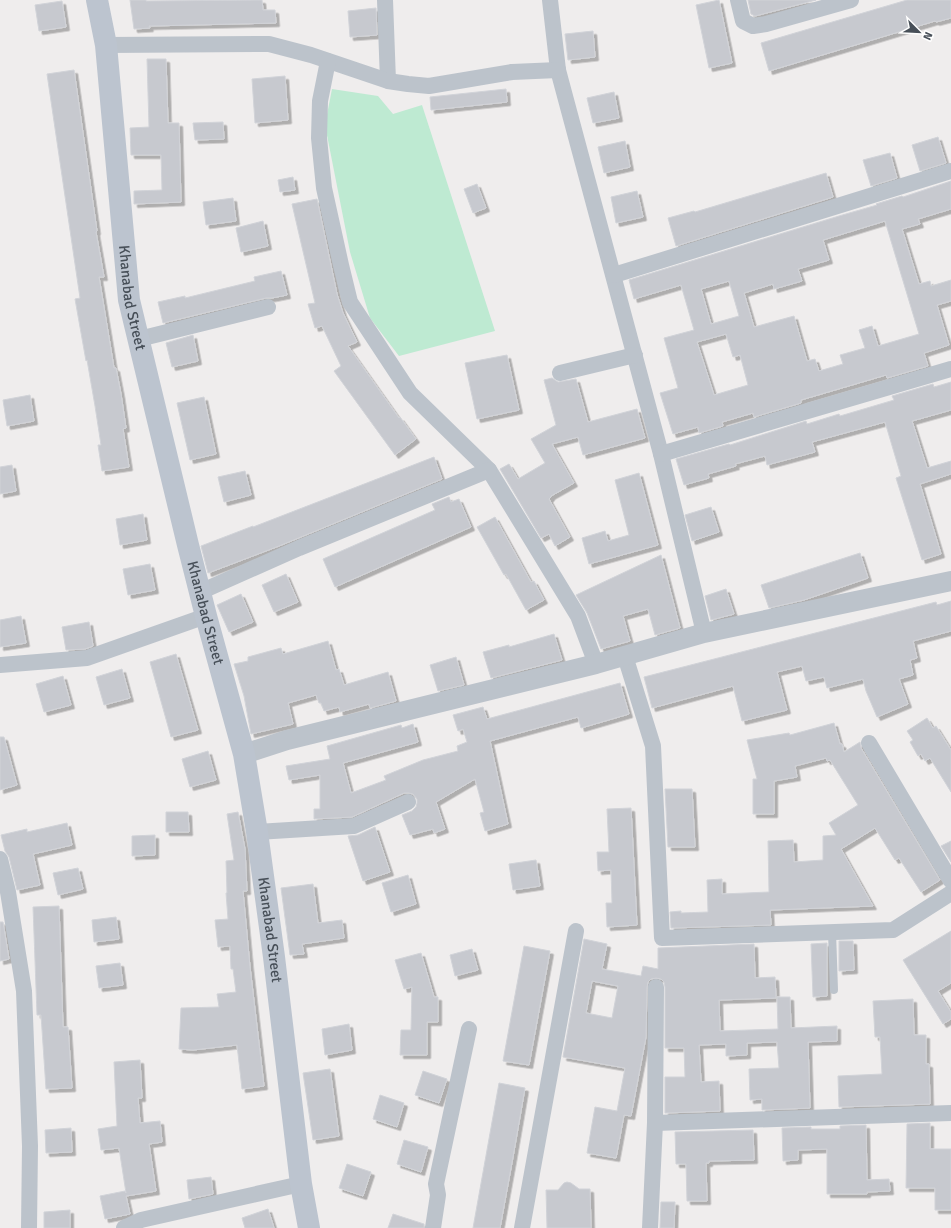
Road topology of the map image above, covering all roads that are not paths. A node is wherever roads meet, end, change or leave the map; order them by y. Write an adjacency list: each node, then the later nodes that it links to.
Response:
1 (97, 0): 6 (main road, Khanabad Street)
2 (385, 0): 9 (street)
3 (550, 0): 8 (street)
4 (738, 0): 5 (street)
5 (851, 0)
6 (106, 44): 7 (street); 13 (main road, Khanabad Street)
7 (328, 61): 9 (street); 18 (street)
8 (558, 70): 9 (street); 11 (street)
9 (388, 81)
10 (951, 171): 11 (street)
11 (614, 275): 14 (street)
12 (268, 307): 13 (street)
13 (139, 339): 20 (main road, Khanabad Street)
14 (635, 355): 16 (street); 17 (street)
15 (951, 369): 17 (street)
16 (560, 372)
17 (661, 454): 22 (street)
18 (489, 470): 20 (street); 24 (street)
19 (951, 581): 22 (street)
20 (200, 592): 21 (main road, Khanabad Street)
21 (206, 616): 25 (street); 27 (main road, Khanabad Street)
22 (704, 633): 23 (street)
23 (625, 656): 24 (street); 34 (street)
24 (596, 664): 27 (street)
25 (0, 665)
26 (869, 743): 31 (street)
27 (244, 754): 29 (main road, Khanabad Street)
28 (408, 802): 29 (street)
29 (257, 832): 40 (main road, Khanabad Street)
30 (0, 859): 41 (street)
31 (951, 881)
32 (951, 893): 34 (street)
33 (576, 931): 45 (street)
34 (832, 932): 36 (lane)
35 (656, 987): 39 (street)
36 (834, 990)
37 (469, 1029): 44 (street)
38 (951, 1113): 39 (street)
39 (655, 1123): 46 (street)
40 (301, 1184): 42 (street); 43 (main road, Khanabad Street)
41 (29, 1228)
42 (124, 1228)
43 (309, 1228)
44 (433, 1228)
45 (522, 1228)
46 (650, 1228)

